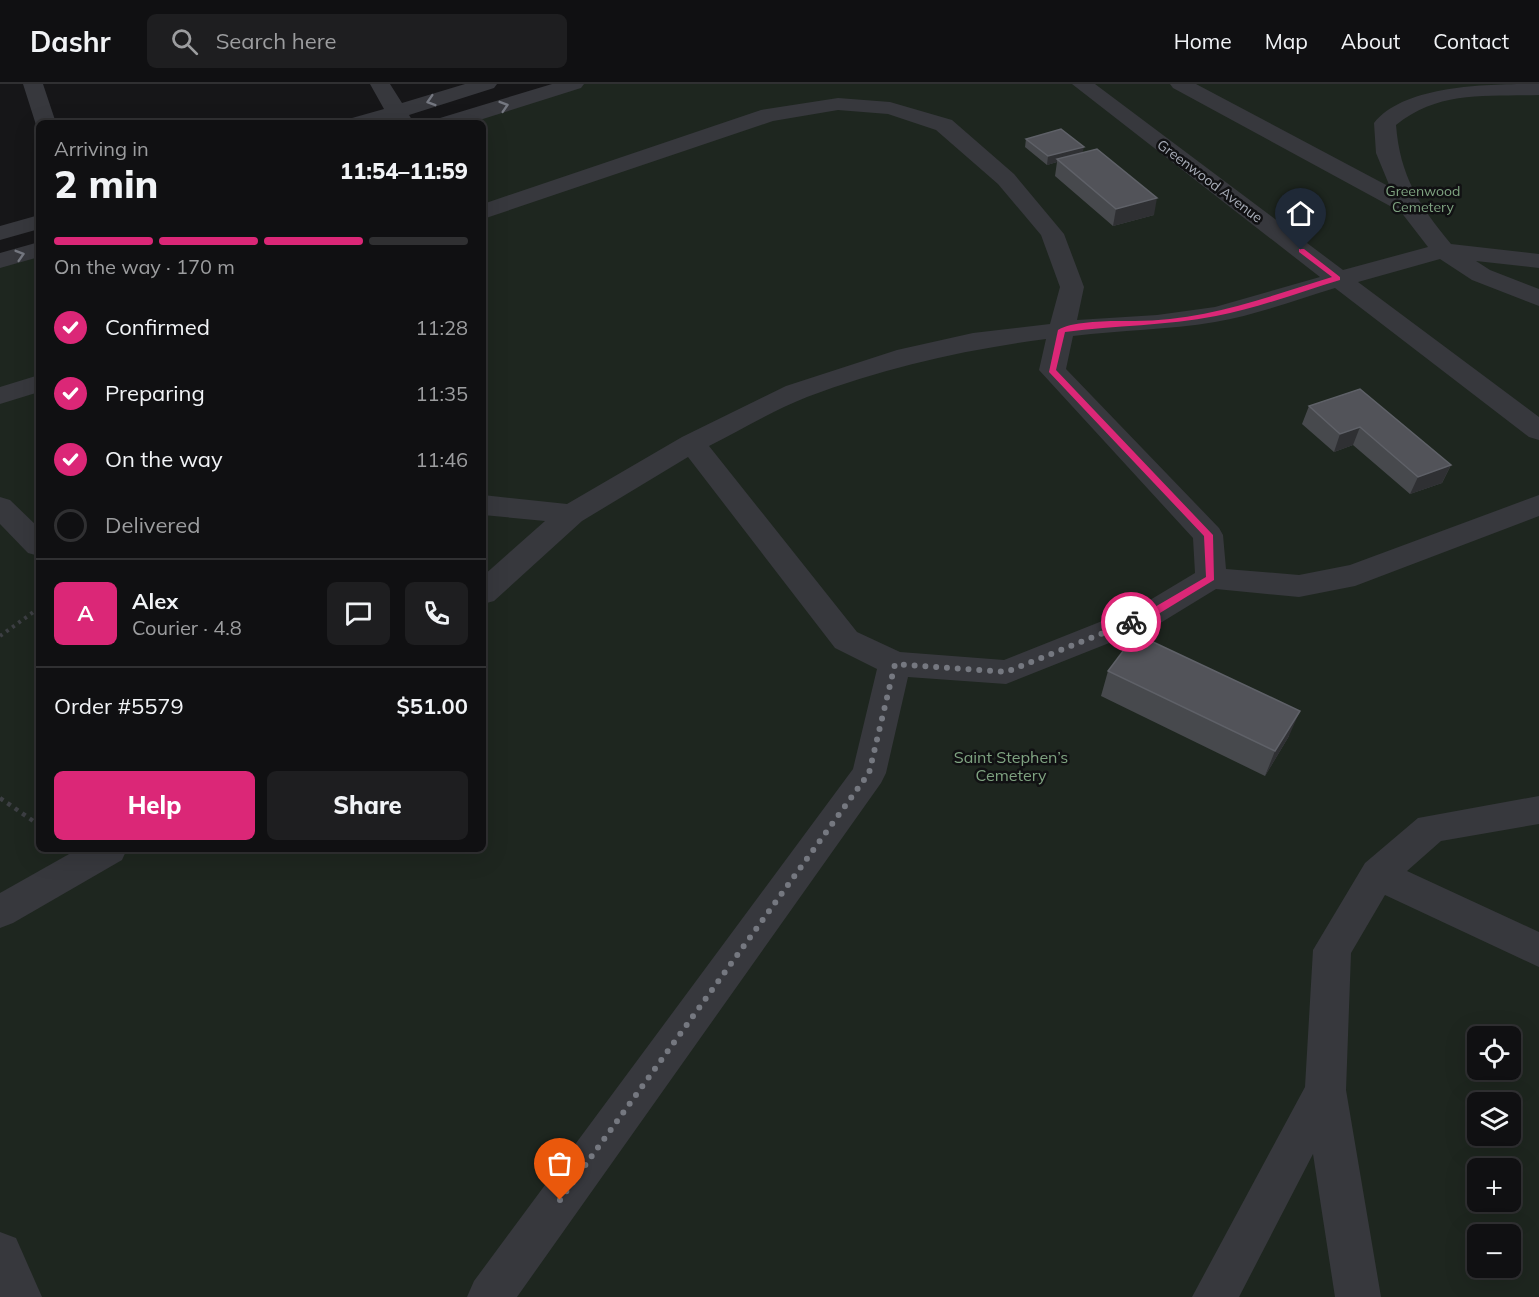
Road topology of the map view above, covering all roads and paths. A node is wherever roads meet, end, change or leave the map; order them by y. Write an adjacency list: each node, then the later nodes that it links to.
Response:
1 (33, 84): 11 (street)
2 (380, 84): 10 (street)
3 (487, 84): 10 (street, one-way to 10)
4 (574, 84): 13 (street, one-way to 4)
5 (1082, 84): 22 (street, Greenwood Avenue)
6 (1180, 84): 14 (street)
7 (1429, 84): 9 (street)
8 (1539, 89): 9 (street)
9 (1451, 92): 14 (street)
10 (400, 117): 12 (street)
11 (44, 120)
12 (380, 120)
13 (458, 120)
14 (1409, 207): 19 (street)
15 (486, 211): 24 (street)
16 (36, 223): 17 (street)
17 (0, 233)
18 (36, 250): 20 (street, one-way to 18)
19 (1443, 250): 21 (street); 22 (street); 23 (street)
20 (0, 261)
21 (1539, 261)
22 (1338, 278): 24 (street); 27 (street, Greenwood Avenue)
23 (1539, 298)
24 (1062, 330): 28 (street); 34 (street)
25 (36, 384): 26 (street)
26 (0, 396)
27 (1539, 431)
28 (692, 443): 32 (street); 38 (street)
29 (486, 505): 32 (street)
30 (1539, 505): 34 (street)
31 (0, 507): 33 (street)
32 (572, 514): 35 (street)
33 (36, 543)
34 (1211, 578): 38 (street)
35 (486, 590)
36 (36, 610): 37 (path)
37 (0, 636)
38 (895, 664): 49 (street)
39 (0, 798): 41 (path)
40 (1539, 810): 43 (street)
41 (36, 823)
42 (104, 852): 44 (street)
43 (1378, 874): 45 (street); 46 (street)
44 (0, 912)
45 (1539, 950)
46 (1325, 1090): 50 (street); 51 (street)
47 (0, 1254): 48 (street)
48 (19, 1297)
49 (490, 1297)
50 (1215, 1297)
51 (1358, 1297)

